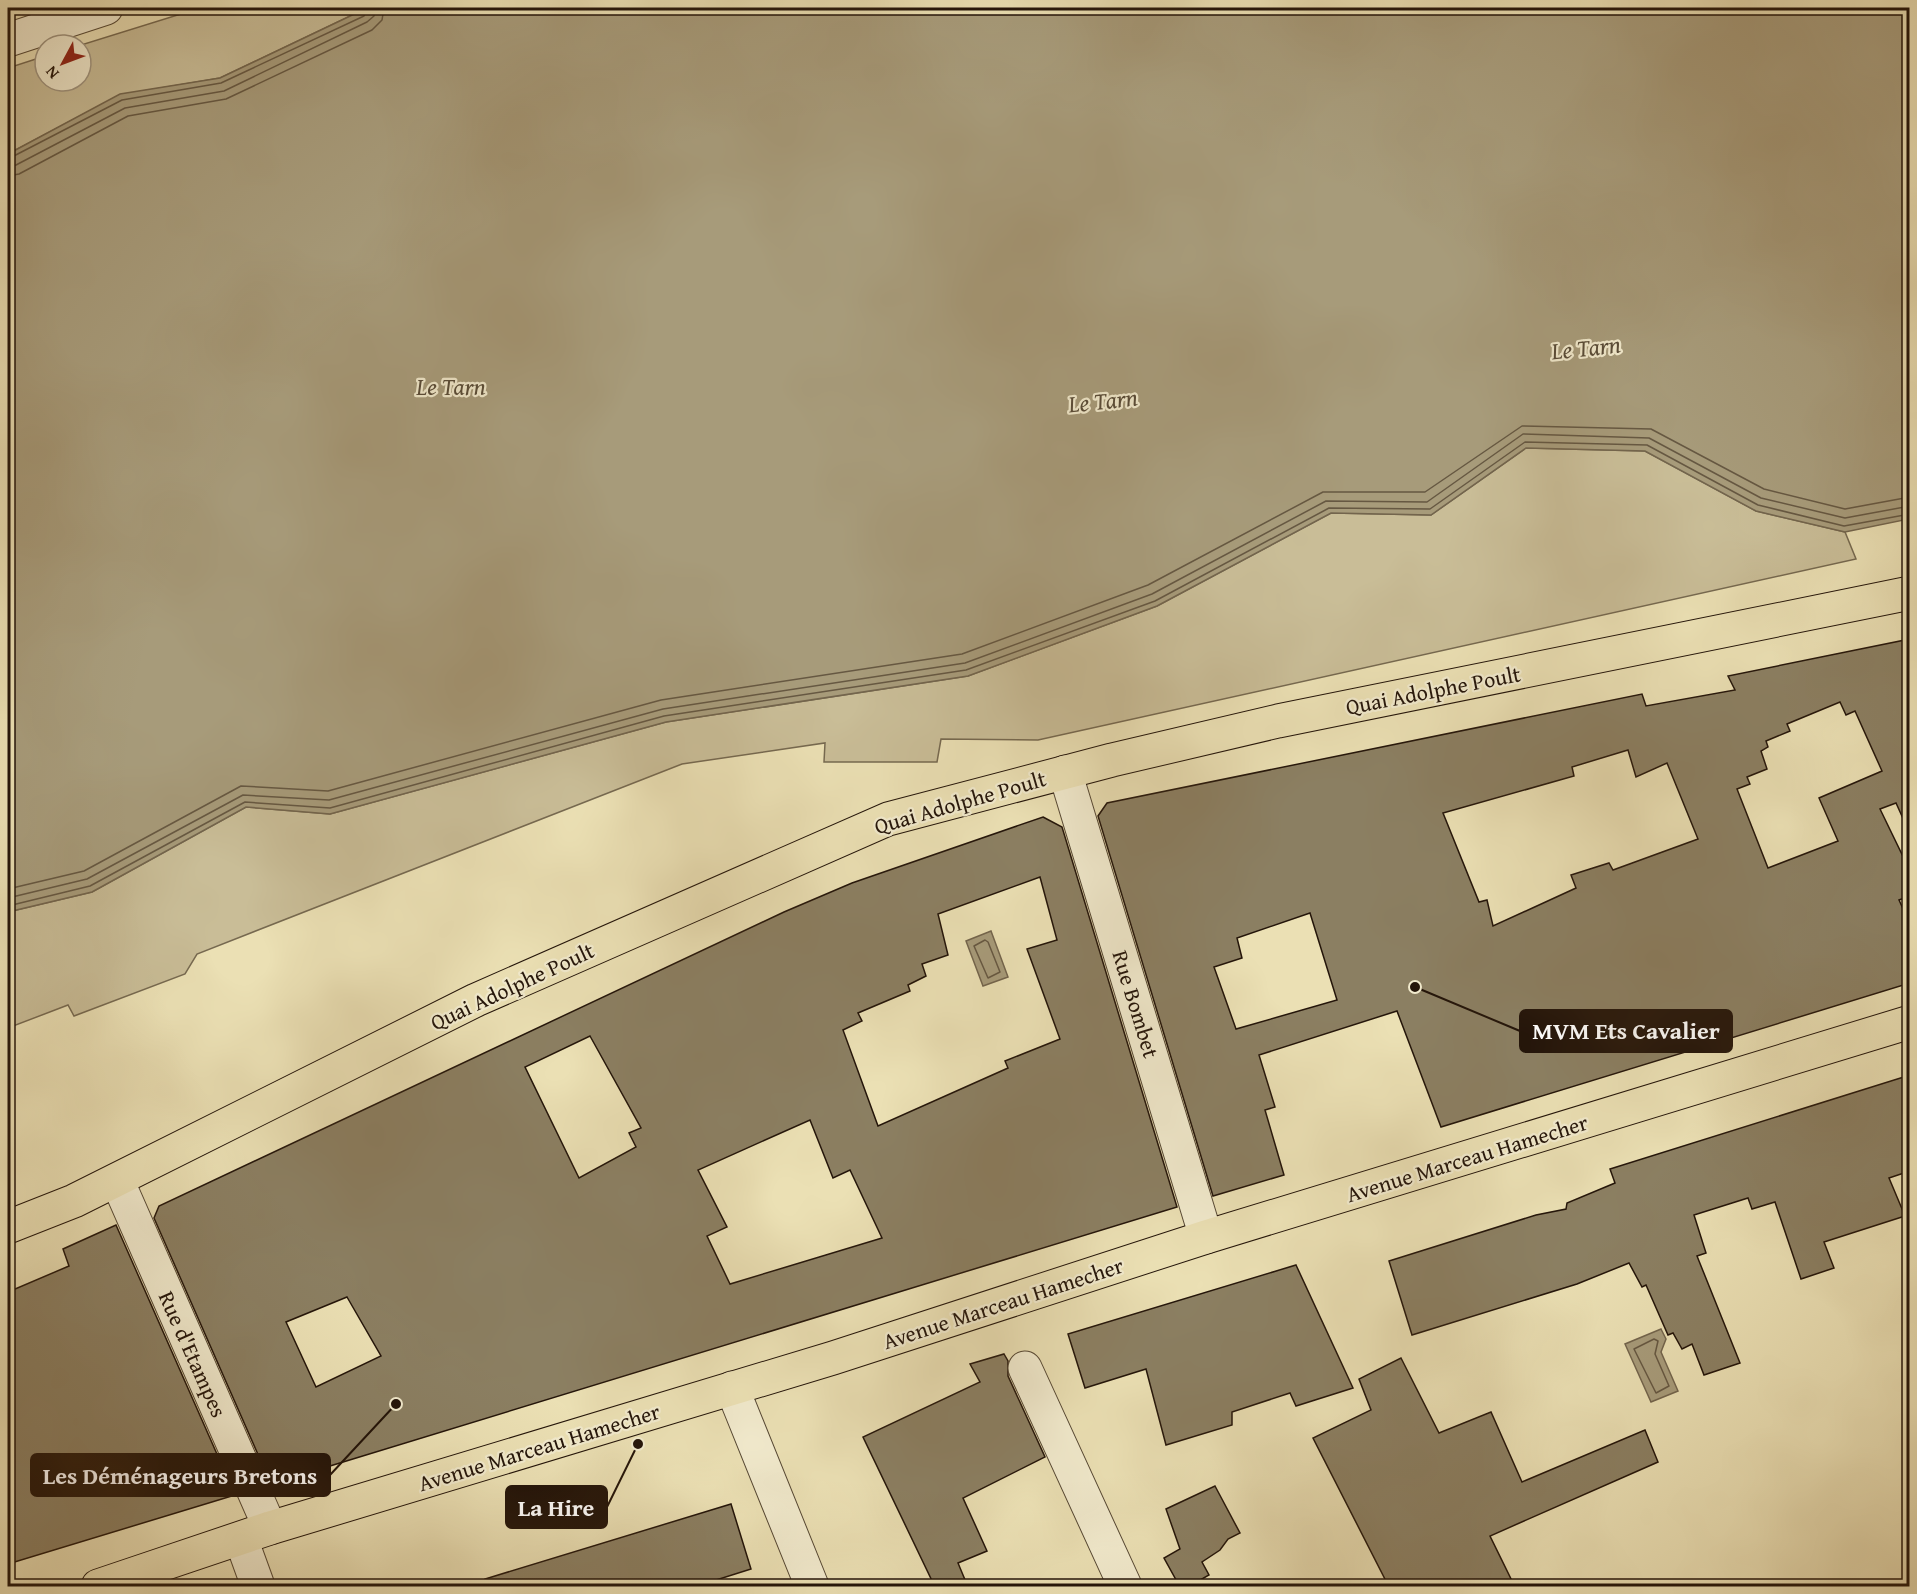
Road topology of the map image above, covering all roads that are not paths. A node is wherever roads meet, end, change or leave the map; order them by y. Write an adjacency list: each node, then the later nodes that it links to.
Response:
1 (106, 8): 2 (street)
2 (8, 40)
3 (1910, 593): 4 (main road, Quai Adolphe Poult)
4 (1065, 772): 6 (main road, Quai Adolphe Poult); 8 (street, Rue Bombet)
5 (1910, 1022): 8 (main road, Avenue Marceau Hamecher)
6 (117, 1180): 7 (main road, Quai Adolphe Poult); 11 (street, Rue d'Etampes)
7 (8, 1227)
8 (1206, 1237): 10 (main road, Avenue Marceau Hamecher)
9 (1025, 1368): 15 (street)
10 (732, 1388): 11 (main road, Avenue Marceau Hamecher); 14 (street)
11 (255, 1534): 12 (main road, Avenue Marceau Hamecher); 13 (street, Rue d'Etampes)
12 (98, 1587)
13 (258, 1587)
14 (812, 1587)
15 (1125, 1587)

